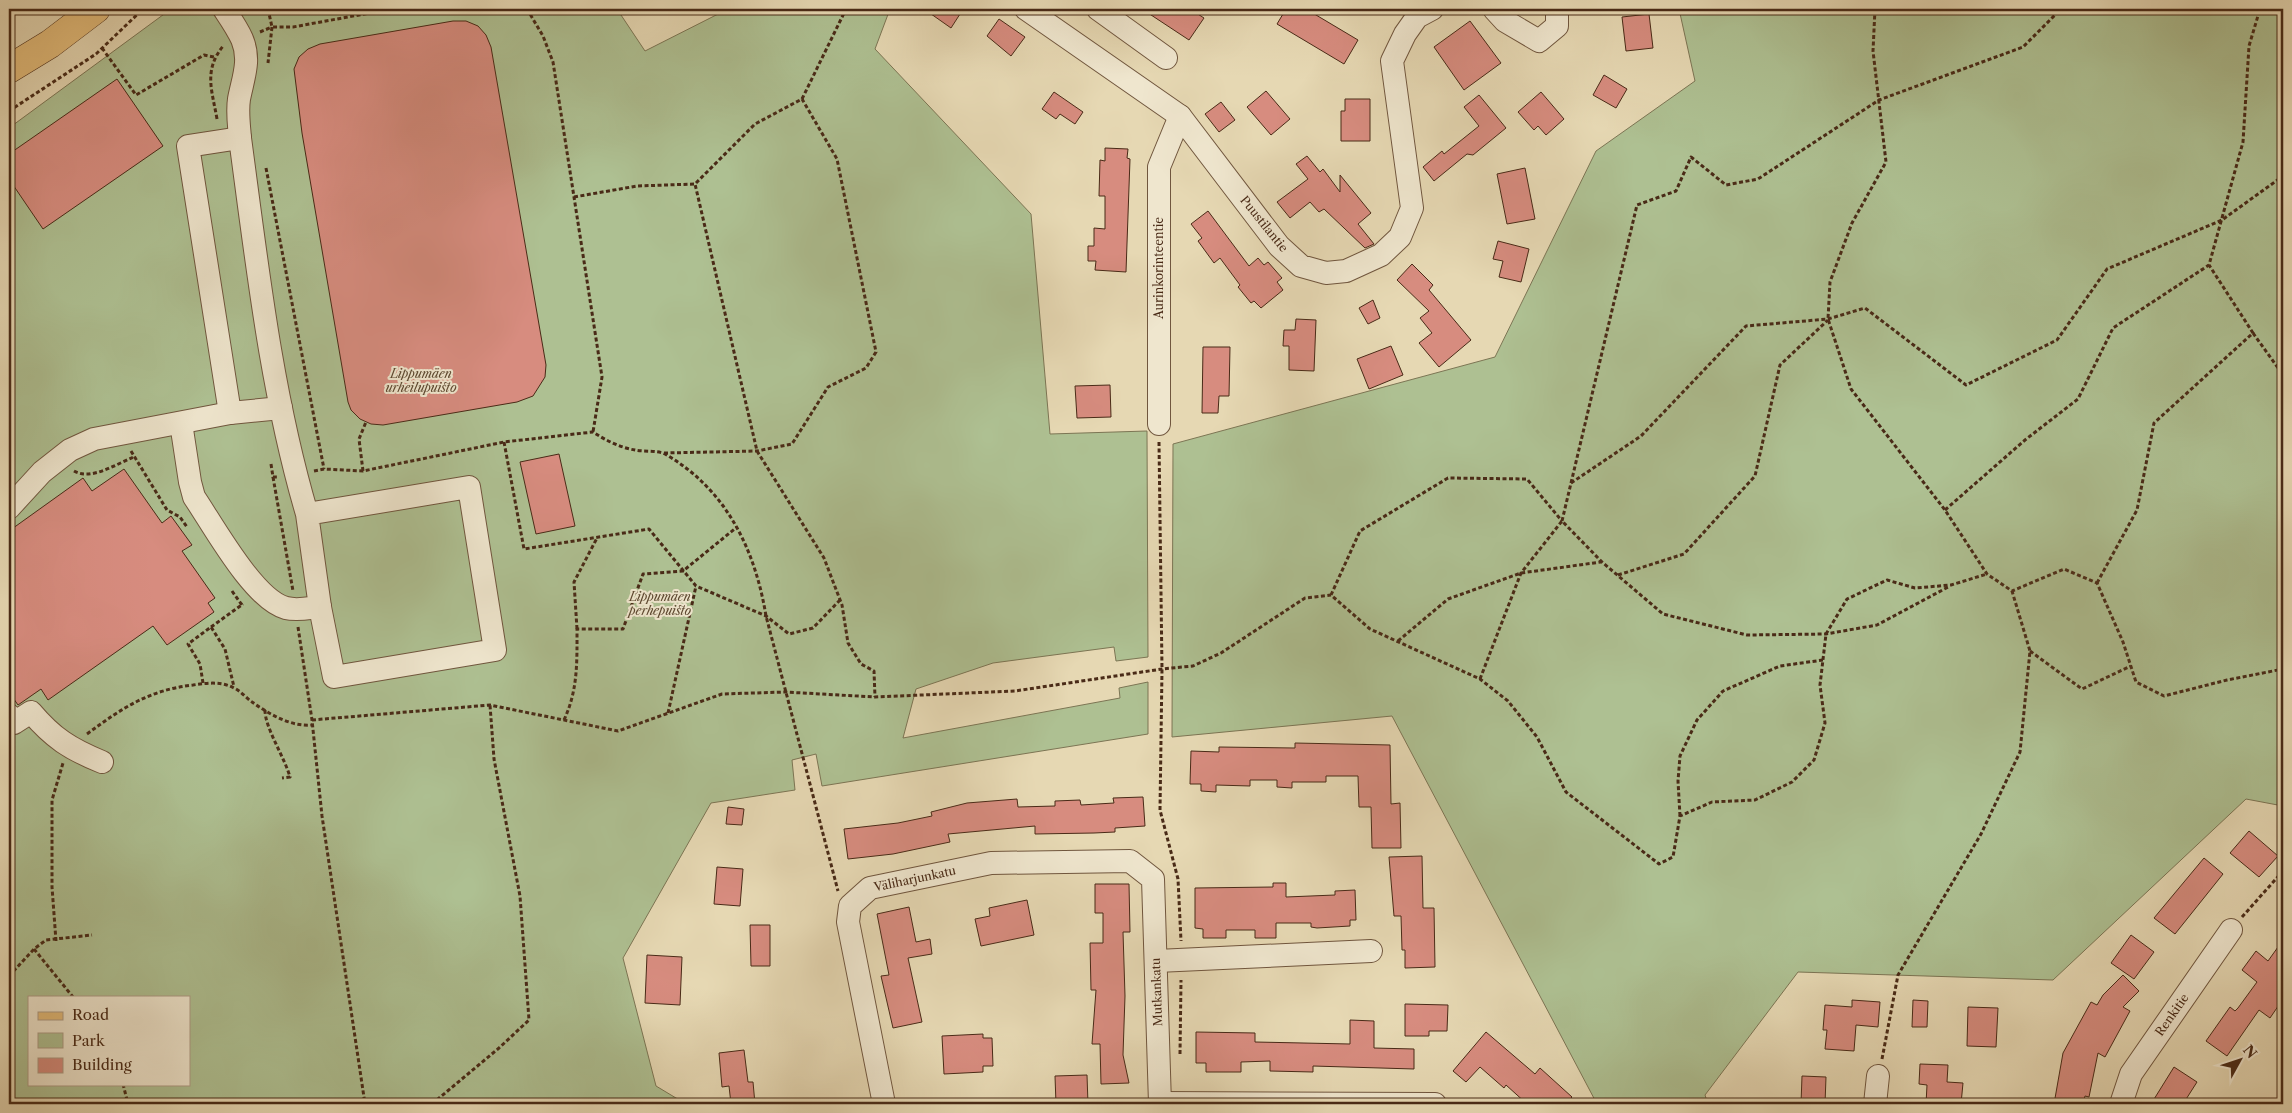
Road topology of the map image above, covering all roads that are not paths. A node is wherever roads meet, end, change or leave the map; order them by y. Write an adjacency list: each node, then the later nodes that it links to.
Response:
1 (96, 9): 9 (main road)
2 (224, 9): 11 (street)
3 (1026, 9): 10 (street, Puustilantie)
4 (1098, 9): 8 (street)
5 (1432, 9): 10 (street, Puustilantie)
6 (1494, 9): 7 (street)
7 (1557, 9)
8 (1166, 58)
9 (9, 69)
10 (1180, 116): 15 (street, Aurinkorinteentie)
11 (240, 138): 12 (street); 13 (street)
12 (281, 408): 13 (street); 17 (street)
13 (230, 413): 14 (street)
14 (181, 423): 16 (street); 18 (street)
15 (1159, 424)
16 (9, 508)
17 (307, 514): 18 (street); 18 (street)
18 (320, 607)
19 (9, 715): 20 (street)
20 (102, 762)
21 (1153, 879): 24 (street, Mutkankatu); 26 (street, Väliharjunkatu)
22 (2234, 925): 30 (street, Renkitie)
23 (1371, 951): 24 (street)
24 (1157, 961): 27 (street, Mutkankatu)
25 (1878, 1076): 29 (street)
26 (884, 1104)
27 (1160, 1104): 28 (street)
28 (1435, 1104)
29 (1875, 1104)
30 (2121, 1104)

